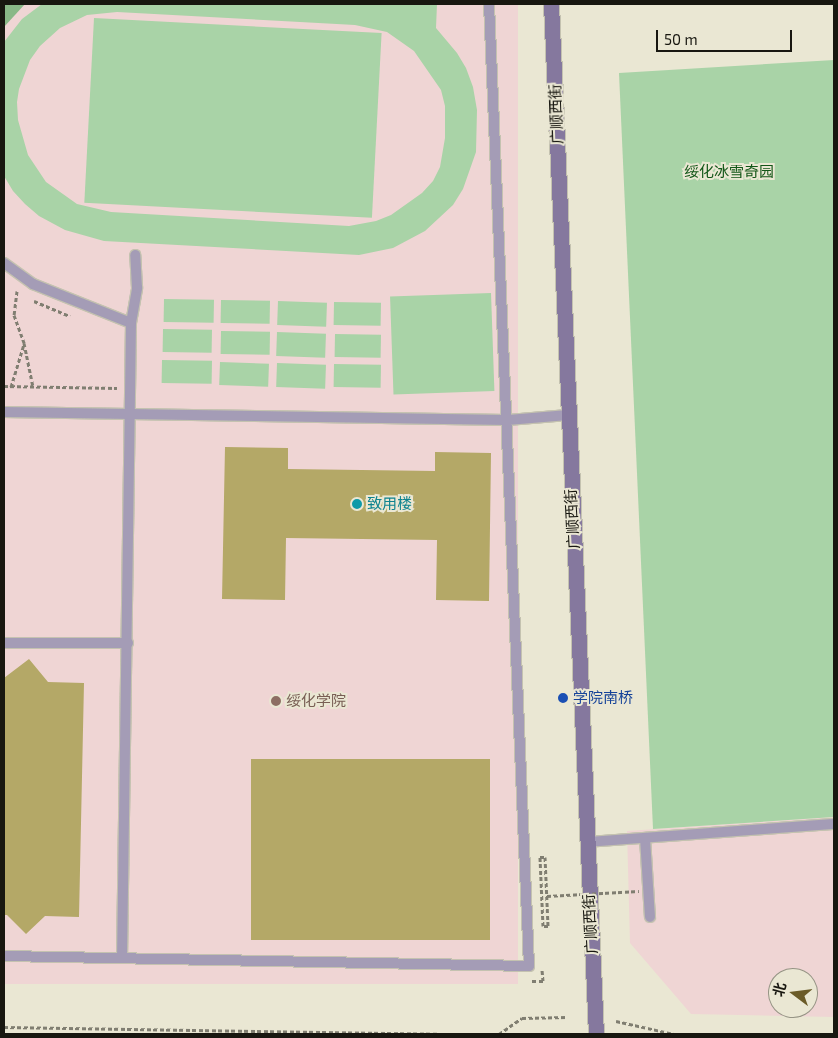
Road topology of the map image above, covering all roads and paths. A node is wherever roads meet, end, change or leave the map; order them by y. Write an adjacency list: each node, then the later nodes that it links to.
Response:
1 (489, 4): 19 (lane)
2 (551, 4): 18 (main road, 广顺西街)
3 (135, 255): 10 (lane)
4 (4, 263): 10 (lane)
5 (11, 287): 6 (path)
6 (16, 291): 7 (path); 11 (path)
7 (24, 296)
8 (32, 300): 9 (path)
9 (76, 317)
10 (131, 323): 17 (lane)
11 (24, 343): 14 (path); 15 (path)
12 (118, 380): 15 (path)
13 (4, 386): 14 (path)
14 (11, 387): 15 (path)
15 (33, 387)
16 (4, 412): 17 (lane)
17 (130, 414): 19 (lane); 21 (lane)
18 (568, 415): 19 (lane); 24 (main road, 广顺西街)
19 (507, 420): 33 (lane)
20 (4, 643): 21 (lane)
21 (128, 643): 33 (lane)
22 (834, 824): 23 (lane)
23 (645, 838): 24 (lane); 30 (lane)
24 (587, 842): 41 (main road, 广顺西街)
25 (537, 852): 31 (path)
26 (541, 885): 28 (path)
27 (639, 891): 28 (path, bridge)
28 (547, 896): 29 (path)
29 (542, 898)
30 (650, 917)
31 (540, 931)
32 (4, 956): 33 (lane)
33 (122, 957)
34 (542, 961): 35 (path)
35 (523, 980)
36 (567, 1017): 40 (path)
37 (616, 1021): 42 (path)
38 (4, 1027): 39 (path)
39 (438, 1034)
40 (499, 1034)
41 (596, 1034)
42 (674, 1034)

